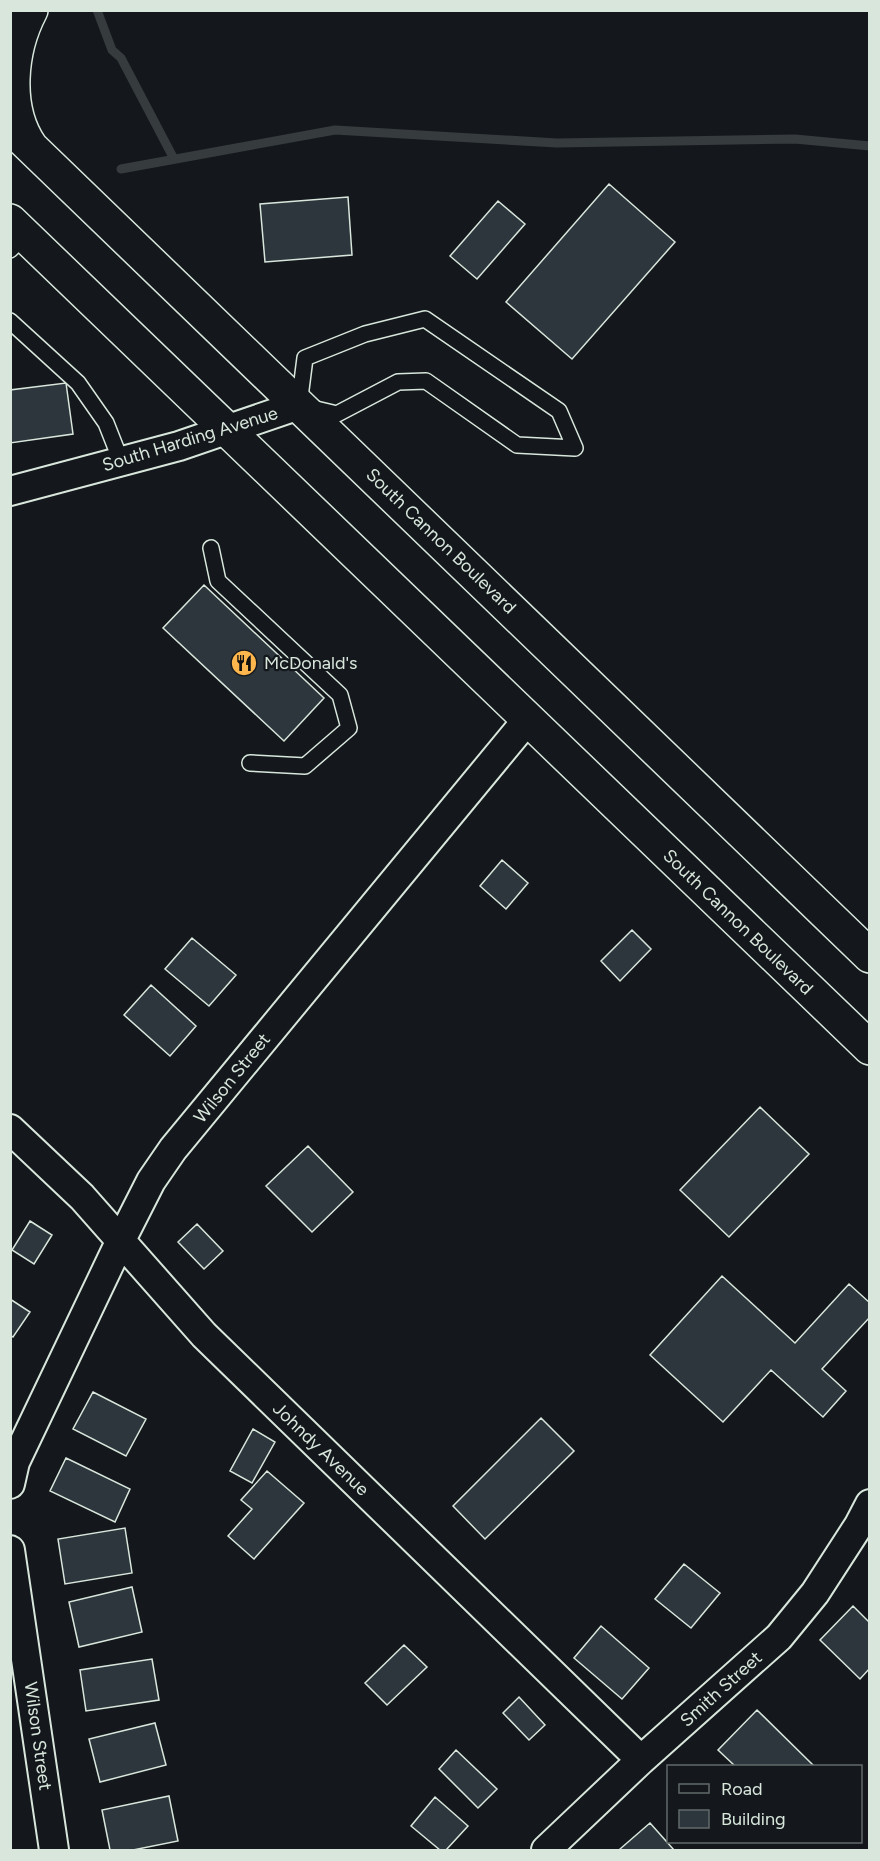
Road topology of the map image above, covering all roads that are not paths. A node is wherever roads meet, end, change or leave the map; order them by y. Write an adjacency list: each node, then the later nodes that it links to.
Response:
1 (31, 10): 2 (main road)
2 (21, 137): 5 (main road, South Cannon Boulevard)
3 (16, 235): 6 (main road, South Cannon Boulevard)
4 (10, 321): 7 (lane)
5 (299, 405): 5 (lane); 6 (street, South Harding Avenue); 12 (main road, South Cannon Boulevard)
6 (227, 428): 7 (street, South Harding Avenue); 10 (main road, South Cannon Boulevard)
7 (121, 461): 8 (street, South Harding Avenue)
8 (10, 490)
9 (211, 548): 11 (lane)
10 (528, 719): 13 (main road, South Cannon Boulevard); 15 (street, Wilson Street)
11 (250, 762)
12 (870, 956)
13 (870, 1048)
14 (10, 1129): 15 (street, Johndy Avenue)
15 (120, 1242): 16 (street, Wilson Street); 19 (street, Johndy Avenue)
16 (10, 1484)
17 (870, 1504): 19 (street, Smith Street)
18 (10, 1550): 20 (street, Wilson Street)
19 (641, 1760): 21 (street, Smith Street)
20 (54, 1851)
21 (546, 1851)

